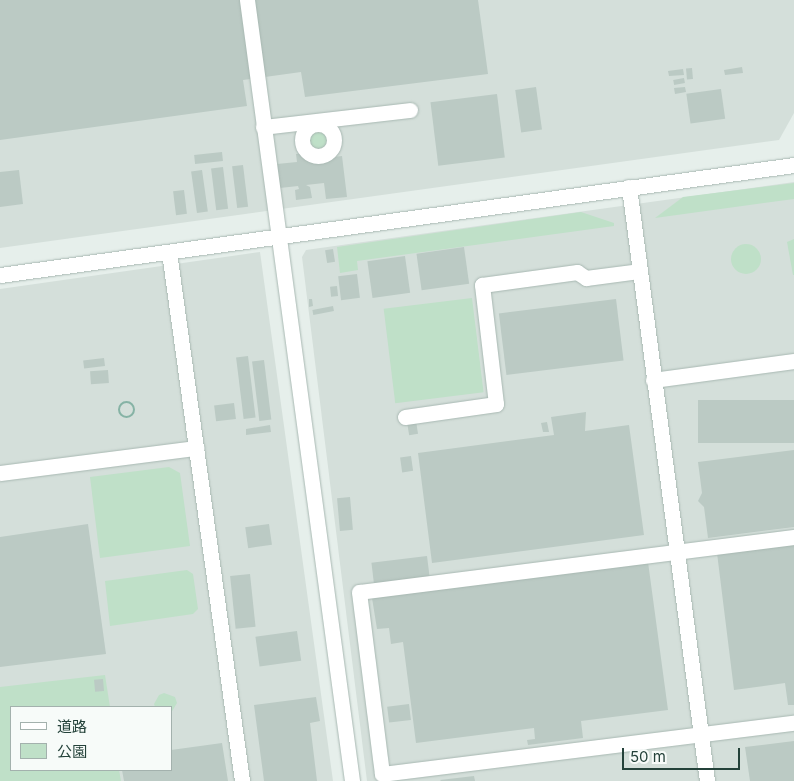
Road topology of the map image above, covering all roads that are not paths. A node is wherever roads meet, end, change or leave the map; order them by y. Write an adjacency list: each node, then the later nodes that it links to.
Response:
1 (247, 0): 3 (street)
2 (410, 110): 3 (street)
3 (263, 127): 6 (street)
4 (794, 165): 5 (street)
5 (629, 187): 6 (street); 8 (street)
6 (277, 238): 7 (street); 20 (street)
7 (168, 252): 9 (street); 13 (street)
8 (640, 270): 11 (street); 12 (street)
9 (0, 275)
10 (794, 361): 11 (street)
11 (653, 380): 16 (street)
12 (405, 416)
13 (196, 448): 14 (street); 19 (street)
14 (0, 472)
15 (794, 537): 16 (street)
16 (676, 552): 18 (street); 18 (street)
17 (794, 723): 18 (street)
18 (700, 735): 21 (street)
19 (242, 781)
20 (352, 781)
21 (707, 781)

